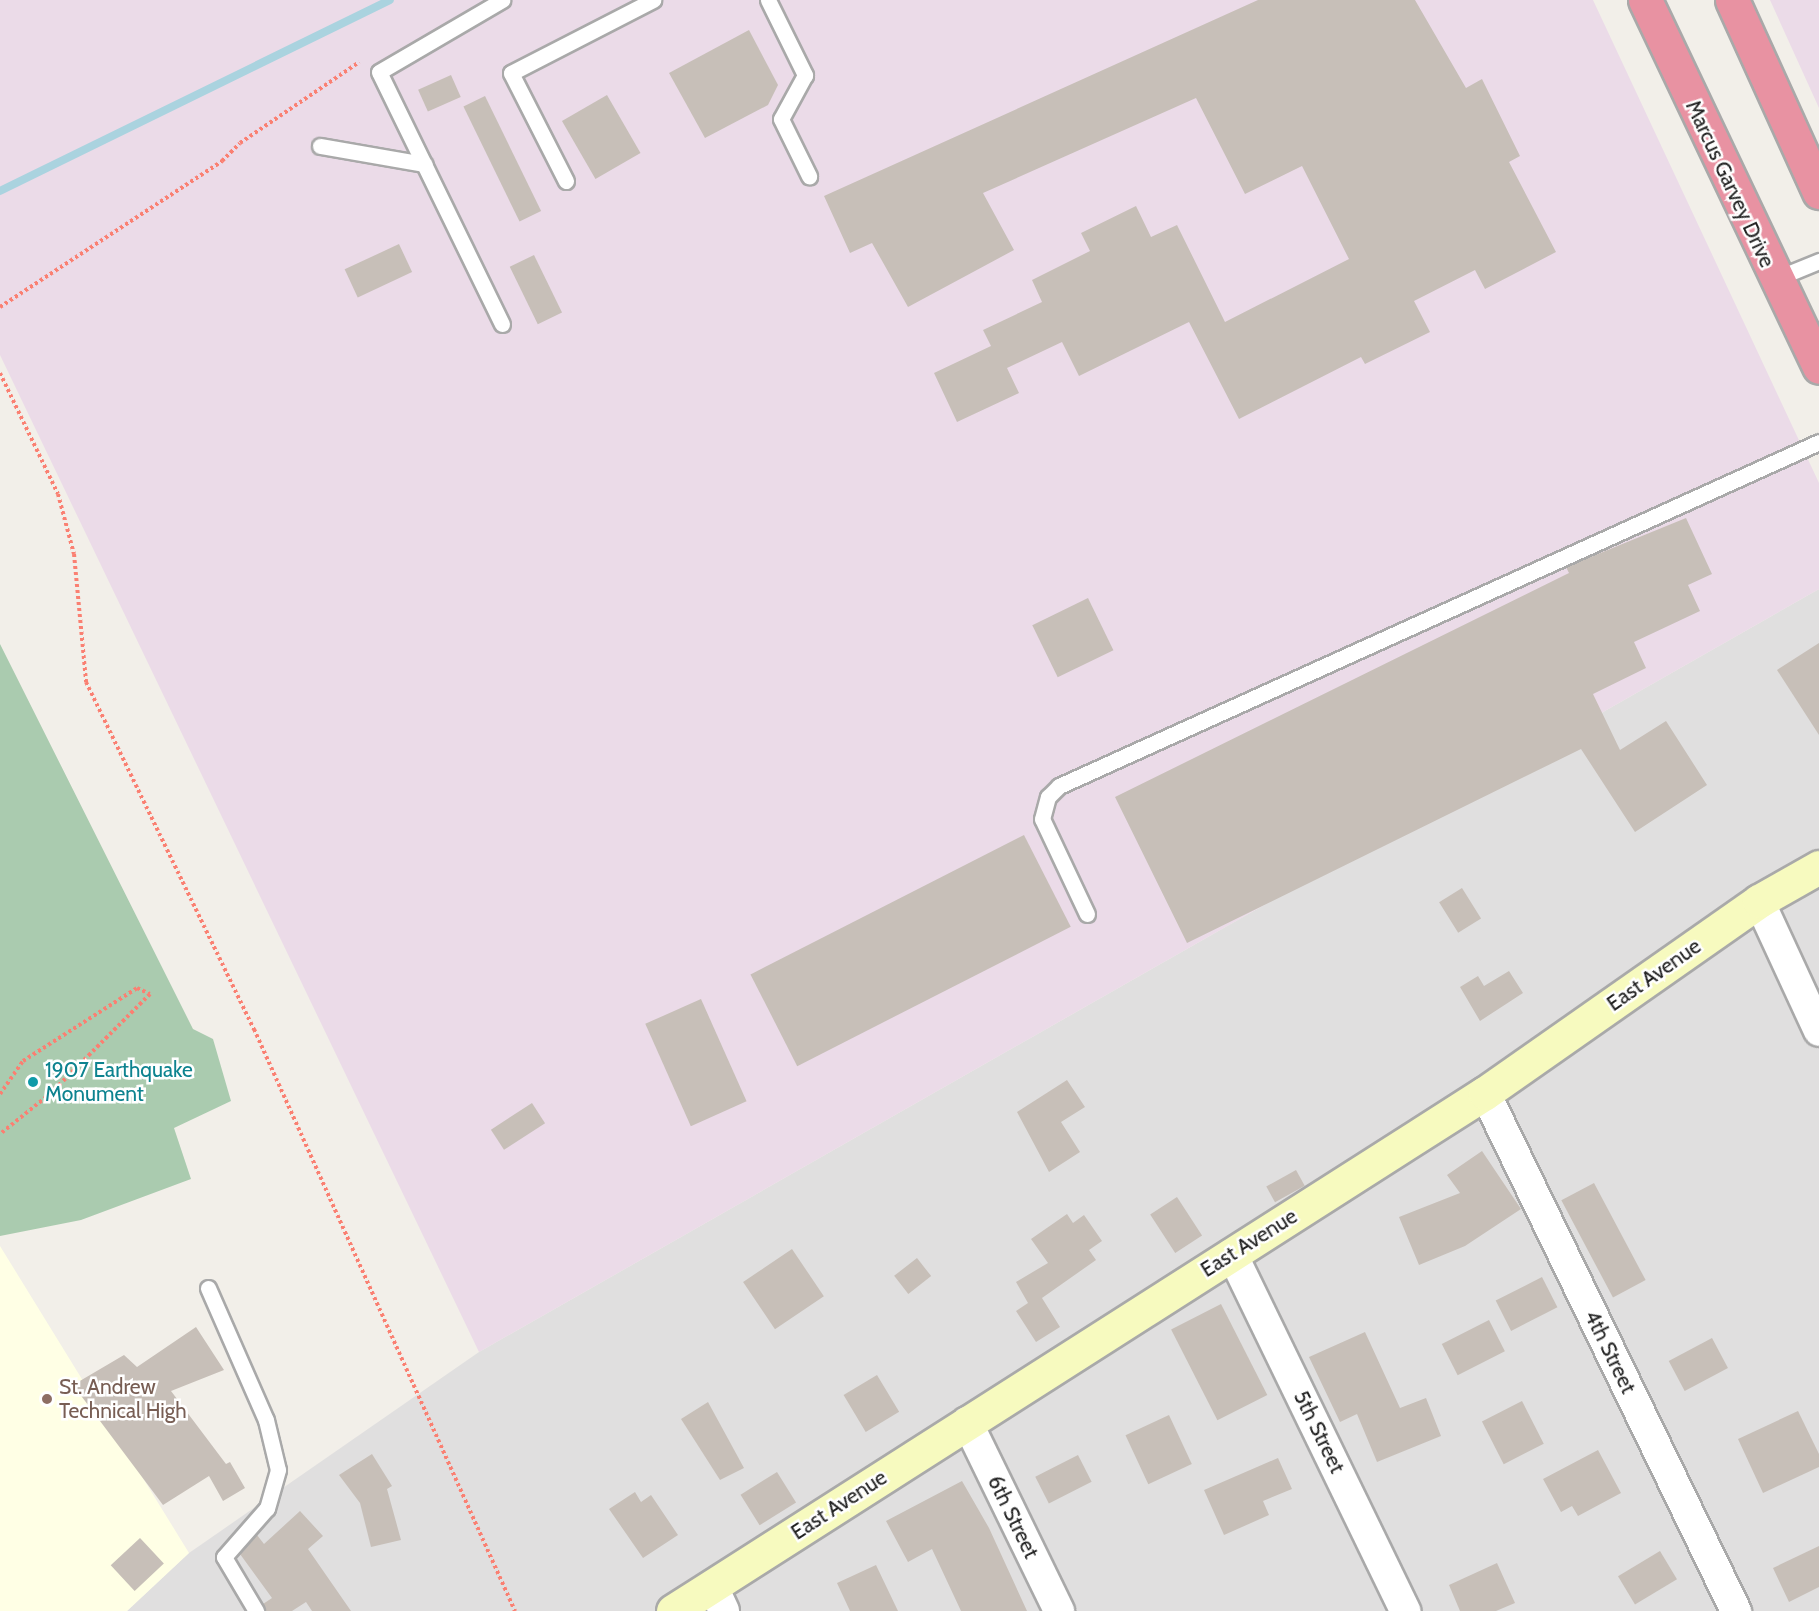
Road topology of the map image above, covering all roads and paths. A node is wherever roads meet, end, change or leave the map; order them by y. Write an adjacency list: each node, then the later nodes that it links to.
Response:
1 (502, 0): 8 (lane)
2 (653, 0): 10 (lane)
3 (768, 0): 9 (lane)
4 (1645, 0): 13 (highway, Marcus Garvey Drive)
5 (1732, 0): 11 (highway)
6 (366, 58): 14 (path)
7 (320, 146): 8 (lane)
8 (424, 164): 15 (lane)
9 (809, 176)
10 (566, 181)
11 (1819, 192)
12 (1819, 261): 13 (lane)
13 (1774, 279): 16 (highway, Marcus Garvey Drive)
14 (0, 307)
15 (502, 324)
16 (1819, 367)
17 (0, 373): 31 (path)
18 (1819, 442): 21 (lane)
19 (1819, 867): 20 (main road, East Avenue)
20 (1759, 901): 22 (street); 23 (main road, East Avenue)
21 (1087, 914)
22 (1819, 1031)
23 (1485, 1092): 26 (main road, East Avenue); 35 (street, 4th Street)
24 (0, 1094): 25 (path)
25 (0, 1134)
26 (1232, 1254): 28 (main road, East Avenue); 34 (street, 5th Street)
27 (208, 1288): 30 (lane)
28 (967, 1422): 29 (main road, East Avenue); 33 (street, 6th Street)
29 (718, 1599): 32 (main road, East Avenue)
30 (256, 1611)
31 (515, 1611)
32 (673, 1611)
33 (1059, 1611)
34 (1405, 1611)
35 (1736, 1611)

